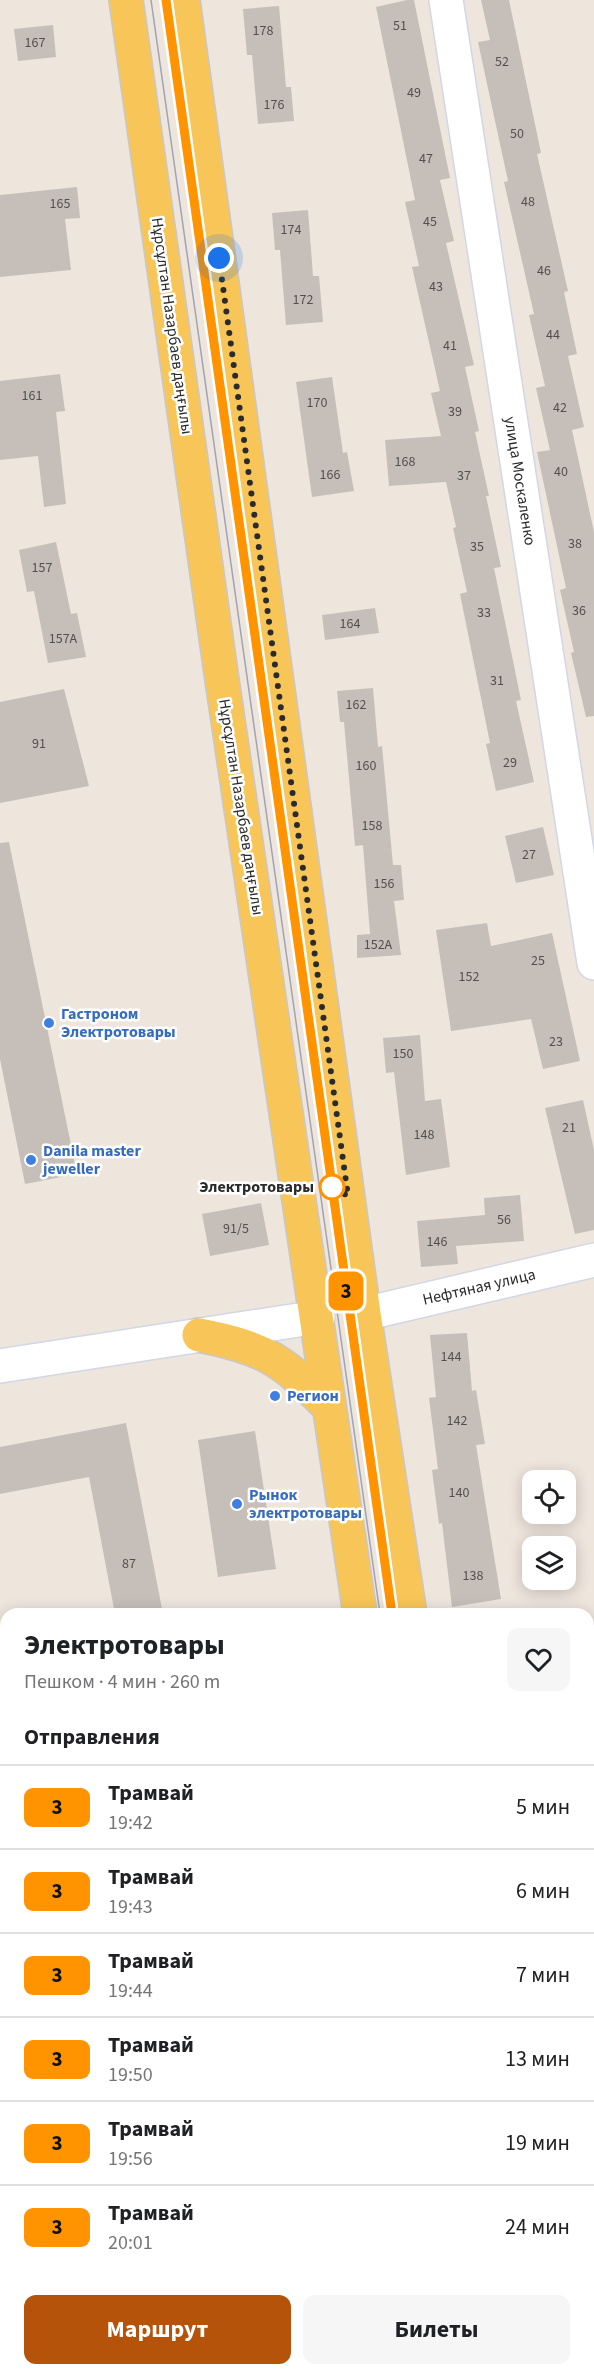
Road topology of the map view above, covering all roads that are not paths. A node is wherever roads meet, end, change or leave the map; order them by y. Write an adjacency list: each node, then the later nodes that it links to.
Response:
1 (126, 0): 7 (main road, Нұрсұлтан Назарбаев даңғылы)
2 (183, 0): 6 (main road)
3 (446, 0): 4 (street, улица Москаленко)
4 (594, 963)
5 (594, 1260): 6 (street, Нефтяная улица)
6 (364, 1314): 7 (main road); 12 (main road)
7 (318, 1317): 8 (street); 10 (main road, Нұрсұлтан Назарбаев даңғылы)
8 (199, 1335): 9 (street); 10 (main road)
9 (0, 1366)
10 (328, 1407): 11 (main road, Нұрсұлтан Назарбаев даңғылы)
11 (359, 1608)
12 (409, 1608)

